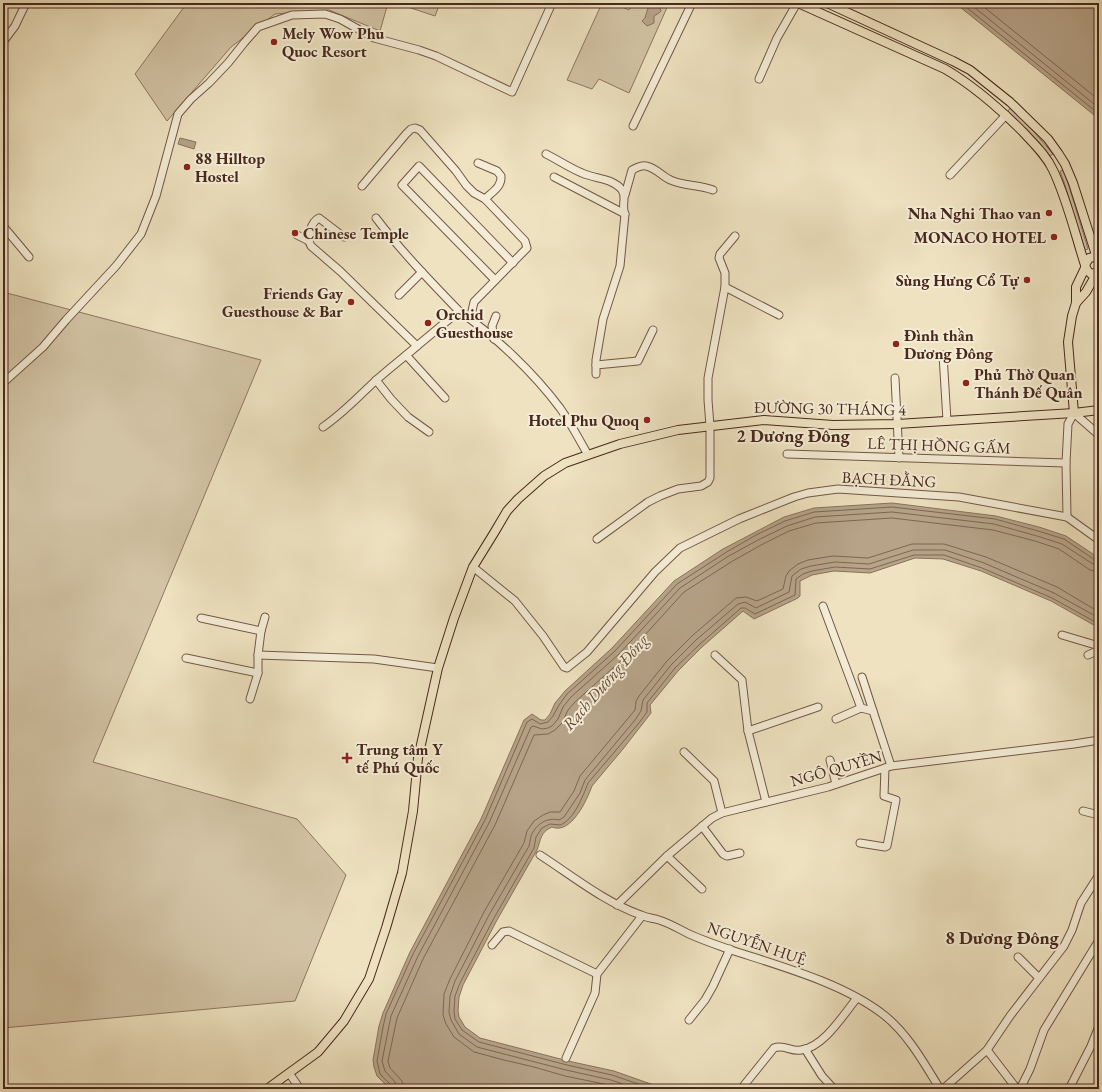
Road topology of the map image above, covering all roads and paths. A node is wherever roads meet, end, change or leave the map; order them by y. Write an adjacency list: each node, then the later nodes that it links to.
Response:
1 (26, 3): 6 (street)
2 (552, 3): 51 (street)
3 (692, 3): 10 (street)
4 (798, 3): 7 (street); 9 (main road)
5 (827, 3): 8 (main road)
6 (3, 42)
7 (759, 80)
8 (1010, 102): 9 (main road); 13 (main road)
9 (1004, 113): 14 (main road); 15 (street)
10 (633, 126)
11 (546, 154): 19 (street)
12 (478, 163): 20 (street)
13 (1065, 164): 14 (main road); 29 (main road)
14 (1053, 170): 31 (main road)
15 (950, 175)
16 (554, 177): 21 (street)
17 (362, 186): 20 (street)
18 (713, 190): 19 (street)
19 (625, 195): 21 (street)
20 (485, 198): 30 (street)
21 (625, 214): 47 (street)
22 (376, 218): 32 (street)
23 (3, 226): 28 (street)
24 (296, 235): 27 (street)
25 (734, 236): 35 (street)
26 (344, 237): 27 (street)
27 (309, 241): 44 (street)
28 (29, 256)
29 (1098, 259): 31 (main road)
30 (513, 263): 34 (street); 34 (street)
31 (1085, 266): 33 (main road); 37 (main road)
32 (422, 272): 36 (street); 38 (street)
33 (1098, 272): 37 (main road)
34 (495, 280): 41 (street)
35 (725, 287): 39 (street); 57 (street)
36 (399, 295)
37 (1076, 303): 54 (main road)
38 (459, 311): 41 (street); 44 (street)
39 (779, 315)
40 (496, 316): 43 (street)
41 (475, 322): 43 (street)
42 (653, 330): 47 (street)
43 (494, 339): 62 (street)
44 (417, 346): 46 (street)
45 (942, 354): 55 (street)
46 (406, 355): 50 (street); 52 (street)
47 (596, 365): 48 (street)
48 (596, 374)
49 (895, 378): 56 (street)
50 (376, 380): 58 (street); 59 (street)
51 (3, 383)
52 (445, 398)
53 (1099, 410): 54 (main road, ĐƯỜNG 30 THÁNG 4)
54 (1074, 413): 55 (main road, ĐƯỜNG 30 THÁNG 4); 60 (street); 64 (street)
55 (947, 421): 56 (main road, ĐƯỜNG 30 THÁNG 4)
56 (897, 424): 57 (main road, ĐƯỜNG 30 THÁNG 4); 63 (street)
57 (710, 426): 62 (main road, ĐƯỜNG 30 THÁNG 4); 66 (street)
58 (323, 427)
59 (429, 432)
60 (1099, 435)
61 (787, 454): 63 (street, LÊ THỊ HỒNG GẤM)
62 (588, 455): 68 (main road, ĐƯỜNG 30 THÁNG 4)
63 (899, 458): 64 (street, LÊ THỊ HỒNG GẤM)
64 (1066, 463): 65 (street)
65 (1067, 517): 67 (street, BẠCH ĐẰNG); 68 (street, BẠCH ĐẰNG)
66 (598, 539)
67 (1099, 540)
68 (473, 567): 80 (main road, ĐƯỜNG 30 THÁNG 4)
69 (823, 606): 85 (street)
70 (265, 617): 72 (street)
71 (201, 618): 72 (street)
72 (261, 631): 76 (street)
73 (1062, 635): 74 (street)
74 (1099, 646)
75 (1099, 650): 77 (street)
76 (258, 655): 80 (street); 81 (street)
77 (1088, 655)
78 (716, 656): 88 (street)
79 (186, 658): 81 (street)
80 (438, 668): 119 (main road, ĐƯỜNG 30 THÁNG 4)
81 (258, 673): 83 (street)
82 (862, 677): 86 (street)
83 (250, 699)
84 (818, 707): 88 (street)
85 (861, 708): 86 (street); 87 (street)
86 (873, 711): 92 (street)
87 (836, 719)
88 (748, 731): 94 (street)
89 (1099, 740): 92 (street, NGÔ QUYỀN)
90 (684, 752): 96 (street)
91 (830, 760): 93 (street)
92 (888, 767): 93 (street, NGÔ QUYỀN); 99 (street)
93 (836, 784): 94 (street, NGÔ QUYỀN)
94 (766, 802): 96 (street, NGÔ QUYỀN)
95 (1082, 811): 97 (street)
96 (722, 813): 98 (street, NGÔ QUYỀN)
97 (1099, 815)
98 (702, 826): 100 (street); 102 (street, NGÔ QUYỀN)
99 (860, 843)
100 (740, 853)
101 (540, 855): 105 (street, NGUYỄN HUỆ)
102 (667, 856): 104 (street); 105 (street, NGÔ QUYỀN)
103 (1099, 874): 112 (street)
104 (702, 889)
105 (617, 905): 106 (street, NGUYỄN HUỆ)
106 (642, 916): 109 (street, NGUYỄN HUỆ); 111 (street)
107 (1099, 940): 128 (street)
108 (492, 945): 111 (street)
109 (730, 949): 113 (street, NGUYỄN HUỆ); 114 (street)
110 (1018, 957): 112 (street)
111 (597, 974): 118 (street)
112 (1039, 978): 117 (street)
113 (856, 998): 116 (street); 126 (street, NGUYỄN HUỆ)
114 (689, 1020)
115 (1099, 1026): 129 (street)
116 (805, 1050): 122 (street); 123 (street)
117 (987, 1050): 126 (street); 127 (street)
118 (566, 1058)
119 (289, 1073): 120 (main road, ĐƯỜNG 30 THÁNG 4); 121 (street)
120 (266, 1089)
121 (300, 1089)
122 (741, 1089)
123 (834, 1089)
124 (926, 1089): 125 (street)
125 (933, 1089)
126 (942, 1089)
127 (1017, 1089)
128 (1020, 1089)
129 (1070, 1089)

